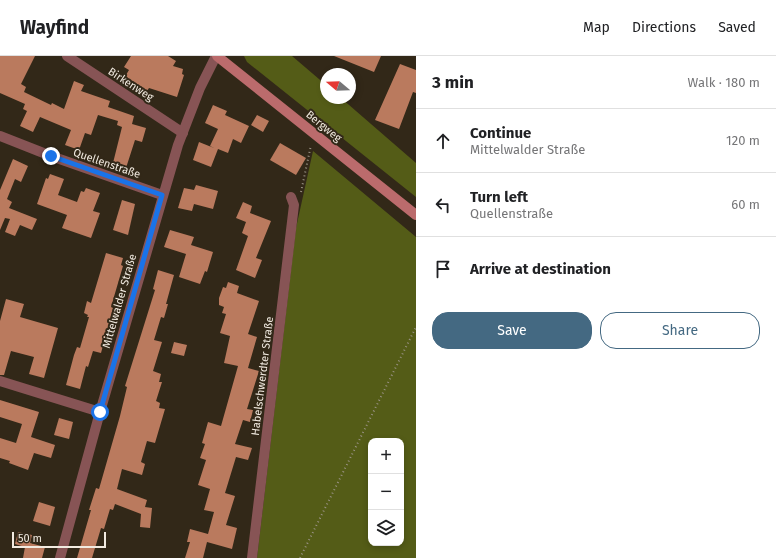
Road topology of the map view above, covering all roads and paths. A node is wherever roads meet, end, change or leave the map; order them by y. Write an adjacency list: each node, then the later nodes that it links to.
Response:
1 (67, 56): 3 (street, Birkenweg)
2 (216, 56): 3 (street, Mittelwalder Straße); 4 (main road, Bergweg)
3 (183, 133): 6 (street, Mittelwalder Straße)
4 (313, 134): 7 (path); 8 (main road, Bergweg)
5 (0, 136): 6 (street, Quellenstraße)
6 (162, 195): 11 (street, Mittelwalder Straße)
7 (292, 201): 13 (street, Habelschwerdter Straße)
8 (416, 215)
9 (416, 327): 14 (path)
10 (0, 381): 11 (street)
11 (100, 412): 12 (street, Mittelwalder Straße)
12 (60, 558)
13 (252, 558)
14 (300, 558)

